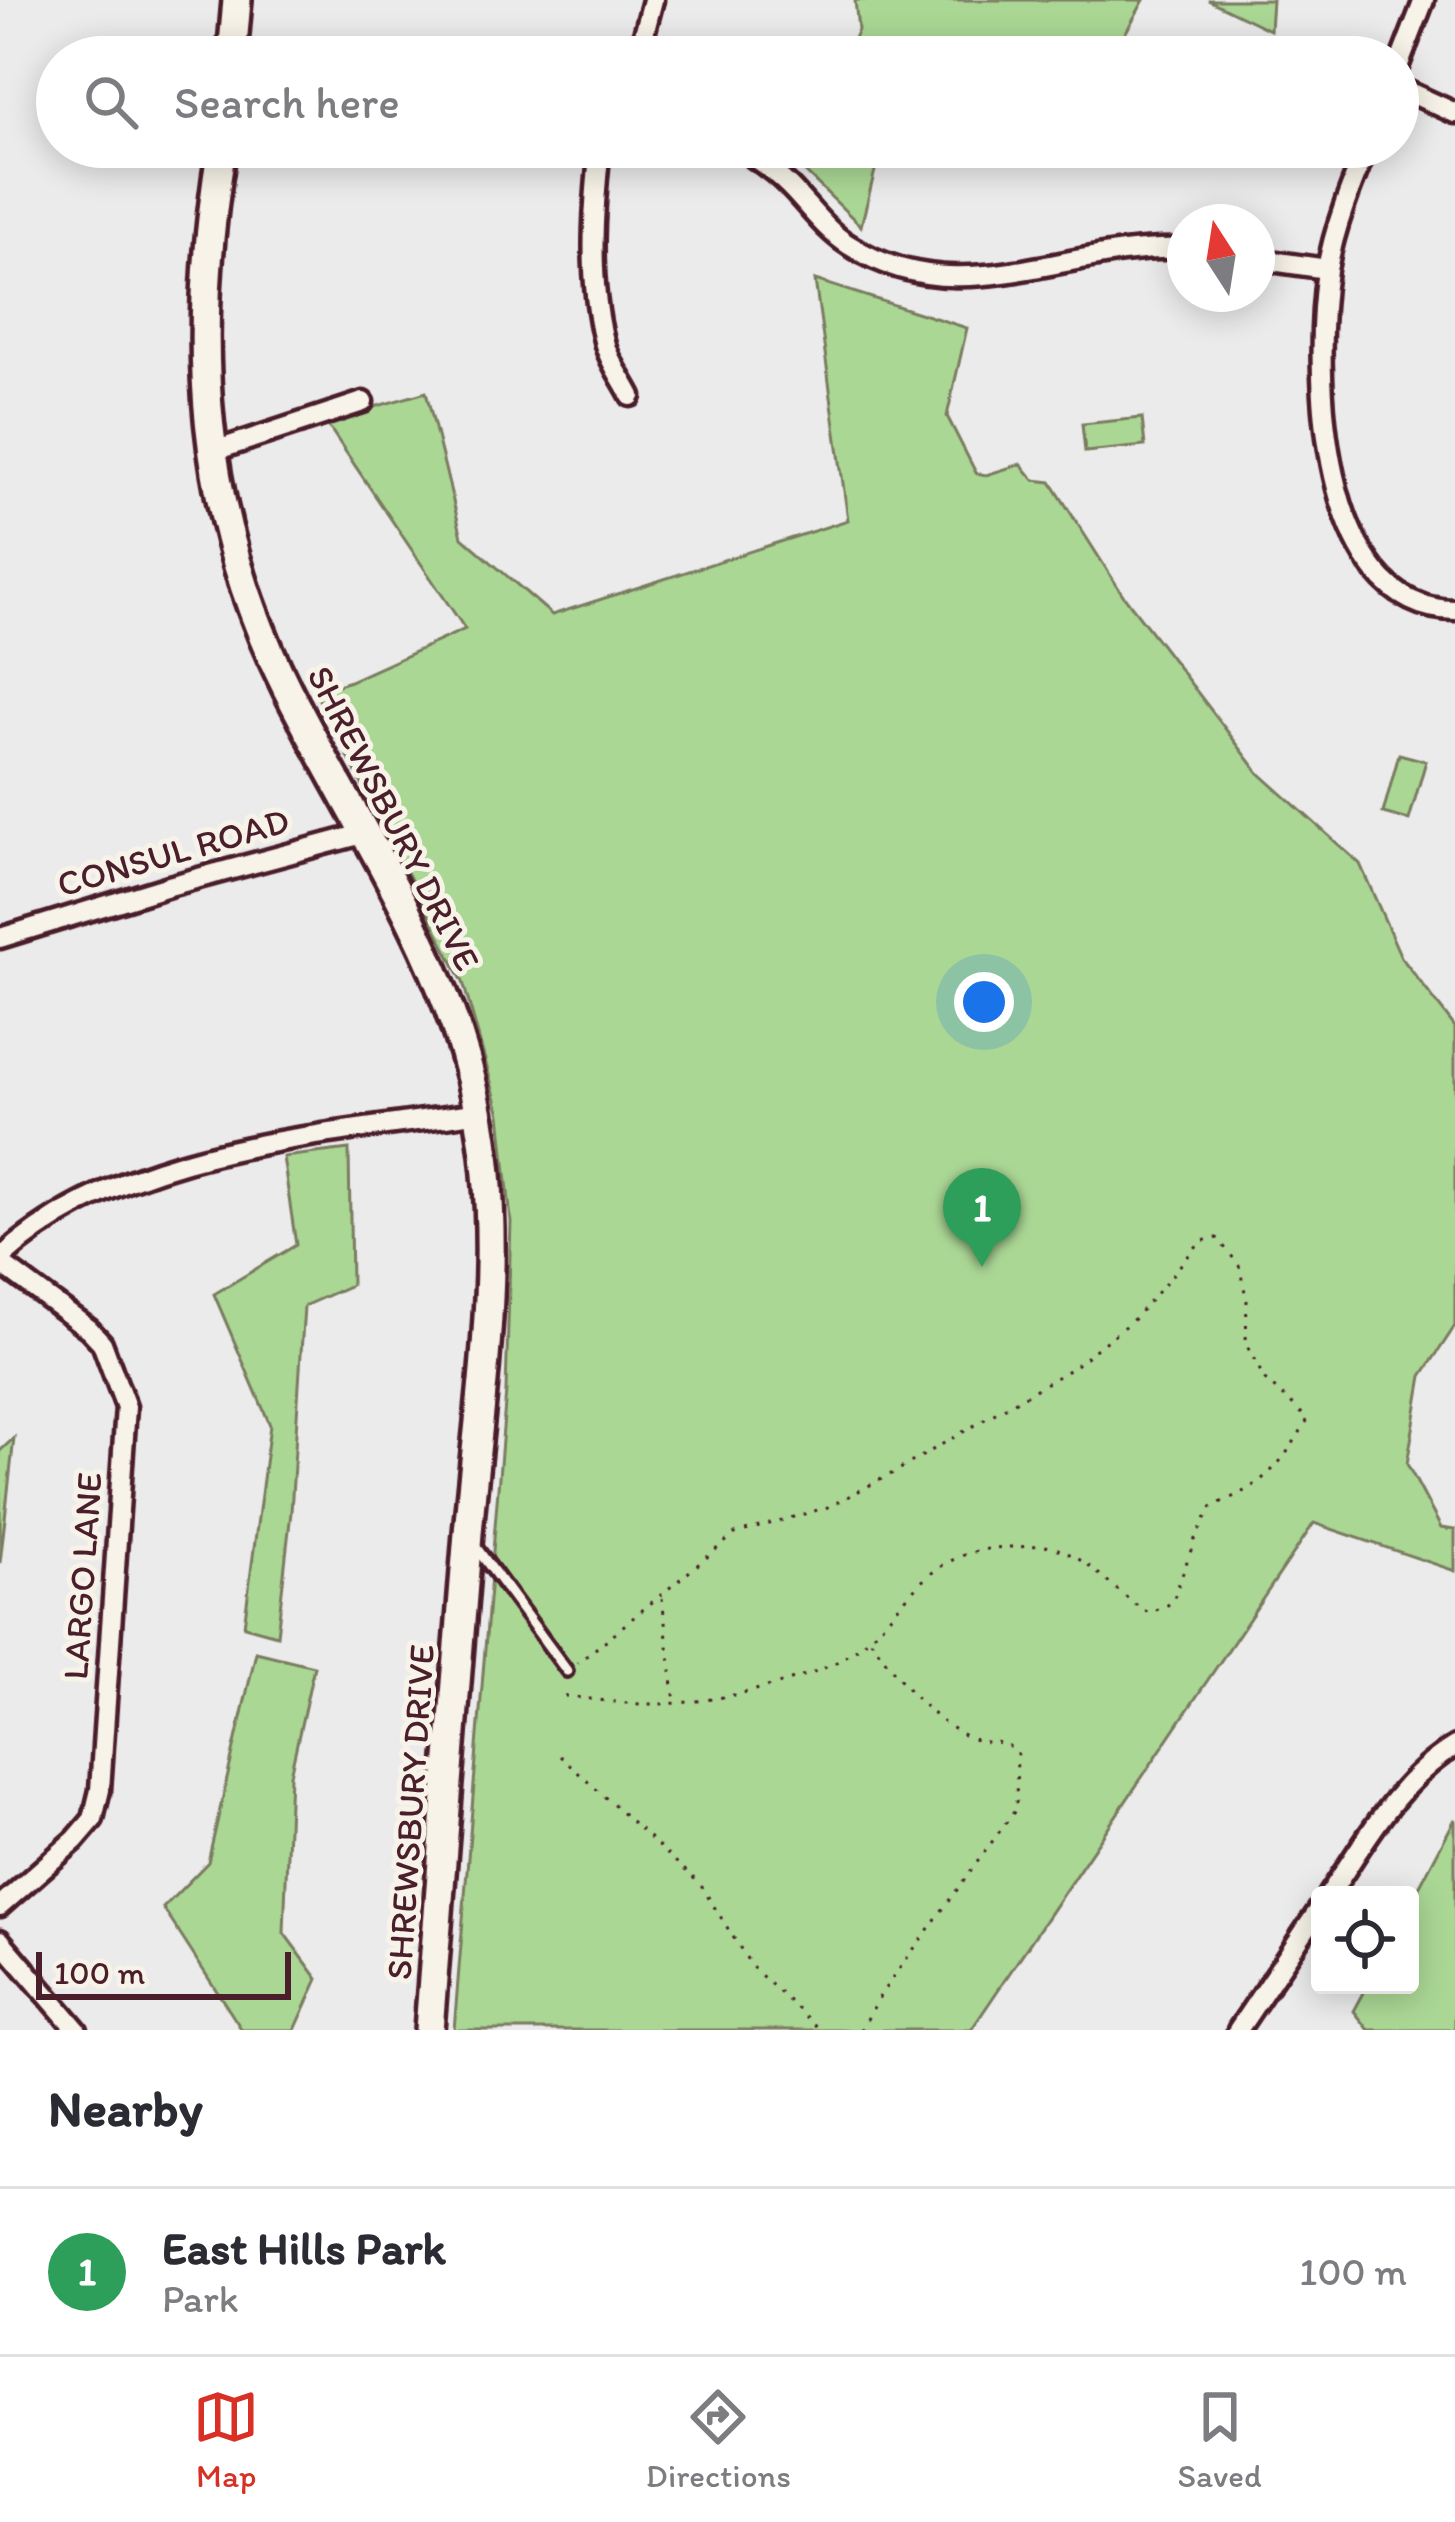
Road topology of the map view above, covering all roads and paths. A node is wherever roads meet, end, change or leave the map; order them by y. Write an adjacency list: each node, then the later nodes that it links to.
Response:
1 (237, 0): 4 (main road)
2 (653, 0): 5 (street)
3 (1424, 0): 6 (street)
4 (234, 36)
5 (644, 36)
6 (1410, 36)
7 (1419, 97): 8 (street)
8 (1455, 113)
9 (220, 168): 18 (main road, SHREWSBURY DRIVE)
10 (597, 168): 16 (street)
11 (765, 168): 13 (street)
12 (1358, 168): 15 (street)
13 (1167, 249)
14 (1275, 262): 15 (street)
15 (1328, 268): 19 (street)
16 (631, 396)
17 (363, 402): 18 (street)
18 (212, 452): 20 (main road, SHREWSBURY DRIVE)
19 (1455, 610)
20 (366, 833): 21 (street, CONSUL ROAD); 22 (main road, SHREWSBURY DRIVE)
21 (0, 938)
22 (479, 1112): 23 (street); 24 (main road, SHREWSBURY DRIVE)
23 (0, 1261): 33 (street, LARGO LANE)
24 (468, 1537): 27 (lane); 37 (main road, SHREWSBURY DRIVE)
25 (662, 1596): 26 (path); 27 (path); 29 (path)
26 (871, 1639): 29 (path); 39 (path)
27 (567, 1671)
28 (565, 1696): 29 (path)
29 (675, 1702)
30 (1455, 1745): 32 (street)
31 (560, 1756): 38 (path)
32 (1335, 1886)
33 (0, 1906)
34 (1311, 1921): 40 (street)
35 (0, 1940): 36 (street)
36 (77, 2030)
37 (429, 2030)
38 (821, 2030)
39 (862, 2030)
40 (1238, 2030)

